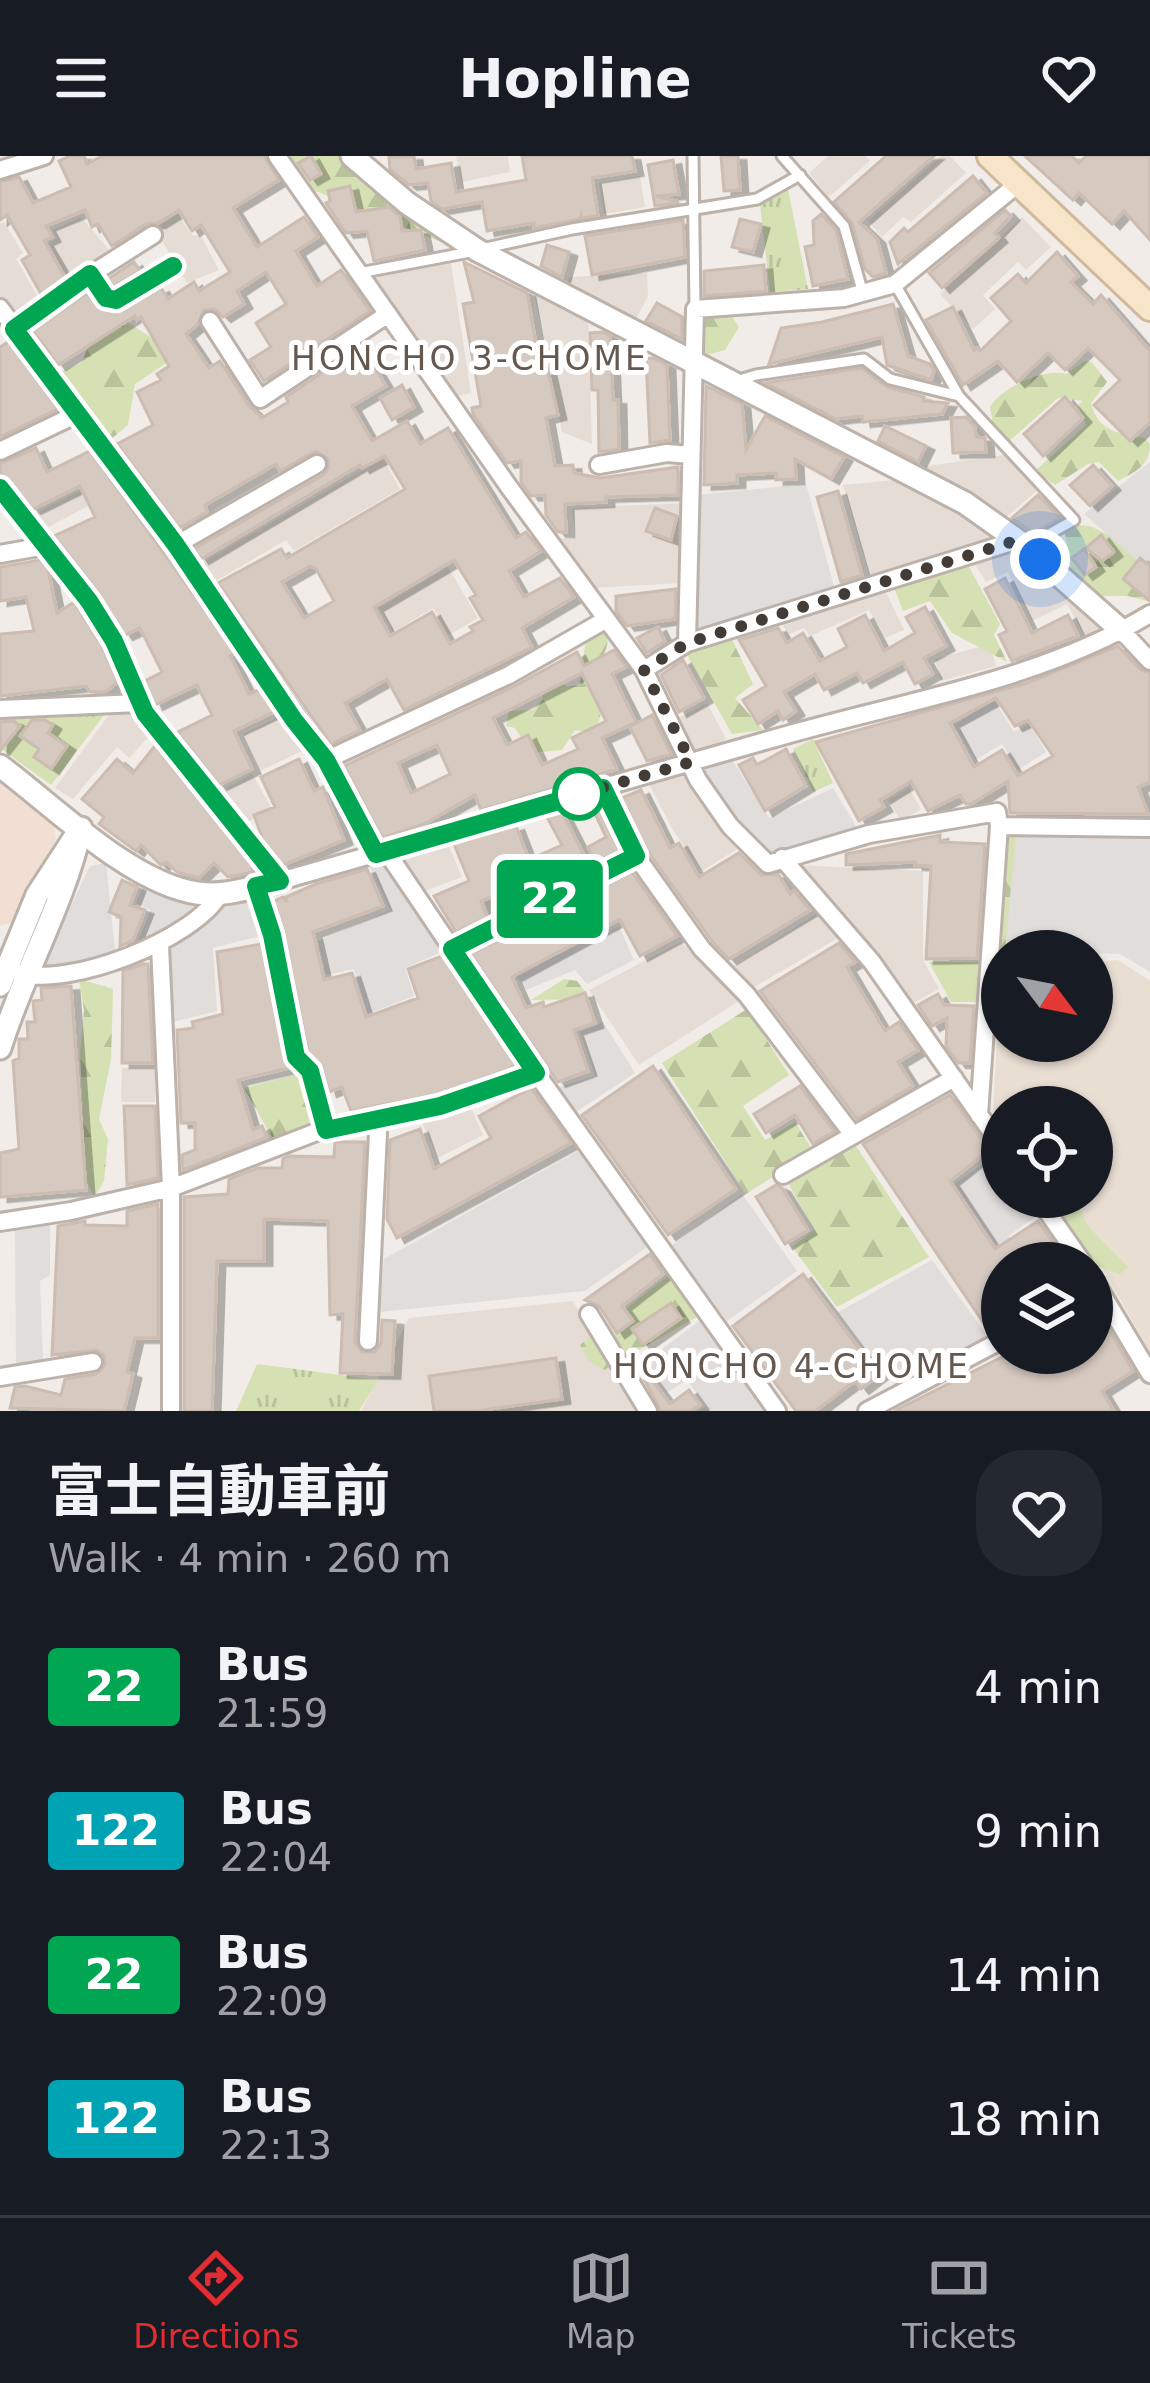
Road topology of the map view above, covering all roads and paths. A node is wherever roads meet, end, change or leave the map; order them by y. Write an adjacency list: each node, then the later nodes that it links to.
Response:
1 (44, 156): 7 (street)
2 (277, 156): 14 (street)
3 (352, 156): 12 (street)
4 (693, 156): 10 (lane)
5 (782, 156): 8 (lane)
6 (990, 156): 9 (main road)
7 (0, 170)
8 (800, 175): 10 (lane); 17 (lane)
9 (1019, 183): 16 (street); 19 (main road)
10 (694, 209): 12 (lane); 20 (lane)
11 (153, 235): 15 (street)
12 (477, 250): 14 (lane); 24 (street)
13 (173, 266): 15 (street)
14 (359, 272): 21 (street)
15 (90, 274): 23 (street)
16 (895, 284): 17 (street); 26 (lane)
17 (863, 294): 20 (street)
18 (0, 308): 23 (street)
19 (1150, 308)
20 (694, 309): 24 (street)
21 (388, 314): 22 (street); 38 (street)
22 (210, 321)
23 (14, 329): 27 (street)
24 (691, 358): 25 (street); 29 (street)
25 (734, 382): 26 (lane); 33 (street)
26 (959, 396): 33 (lane)
27 (77, 413): 28 (street); 34 (street)
28 (0, 451)
29 (691, 455): 31 (street); 40 (street)
30 (317, 464): 34 (street)
31 (599, 465)
32 (0, 488): 35 (street)
33 (1022, 543): 39 (street); 40 (street)
34 (176, 545): 45 (street)
35 (45, 546): 36 (street); 43 (street)
36 (0, 554)
37 (1150, 614): 39 (street)
38 (604, 620): 42 (street); 45 (street)
39 (1122, 631): 41 (street); 46 (street)
40 (687, 643): 42 (street)
41 (1150, 661)
42 (644, 670): 46 (street)
43 (139, 703): 44 (street); 55 (street)
44 (0, 710)
45 (326, 760): 52 (street)
46 (691, 762): 48 (street); 54 (street)
47 (0, 766): 50 (street)
48 (603, 788): 52 (street); 53 (street)
49 (999, 826): 51 (street); 54 (street); 64 (street)
50 (81, 828): 57 (street); 60 (street)
51 (1150, 828)
52 (381, 852): 55 (street); 59 (street)
53 (636, 856): 59 (street); 68 (street)
54 (782, 858): 63 (street)
55 (280, 881): 56 (street)
56 (256, 886): 57 (street); 67 (street)
57 (220, 894): 58 (street)
58 (160, 945): 60 (street); 70 (street)
59 (452, 949): 62 (street)
60 (11, 976): 61 (street)
61 (1, 1039)
62 (536, 1073): 66 (street); 81 (street)
63 (954, 1078): 64 (street); 68 (street)
64 (979, 1115): 65 (street)
65 (981, 1118)
66 (372, 1120): 67 (street); 74 (street)
67 (326, 1130): 70 (street)
68 (853, 1135): 69 (street)
69 (783, 1175)
70 (171, 1188): 71 (street); 79 (street)
71 (0, 1222)
72 (589, 1314): 80 (street)
73 (1113, 1316): 77 (street)
74 (368, 1341)
75 (981, 1351): 82 (street)
76 (93, 1362): 78 (street)
77 (1150, 1374)
78 (0, 1377)
79 (171, 1411)
80 (648, 1411)
81 (777, 1411)
82 (867, 1411)

